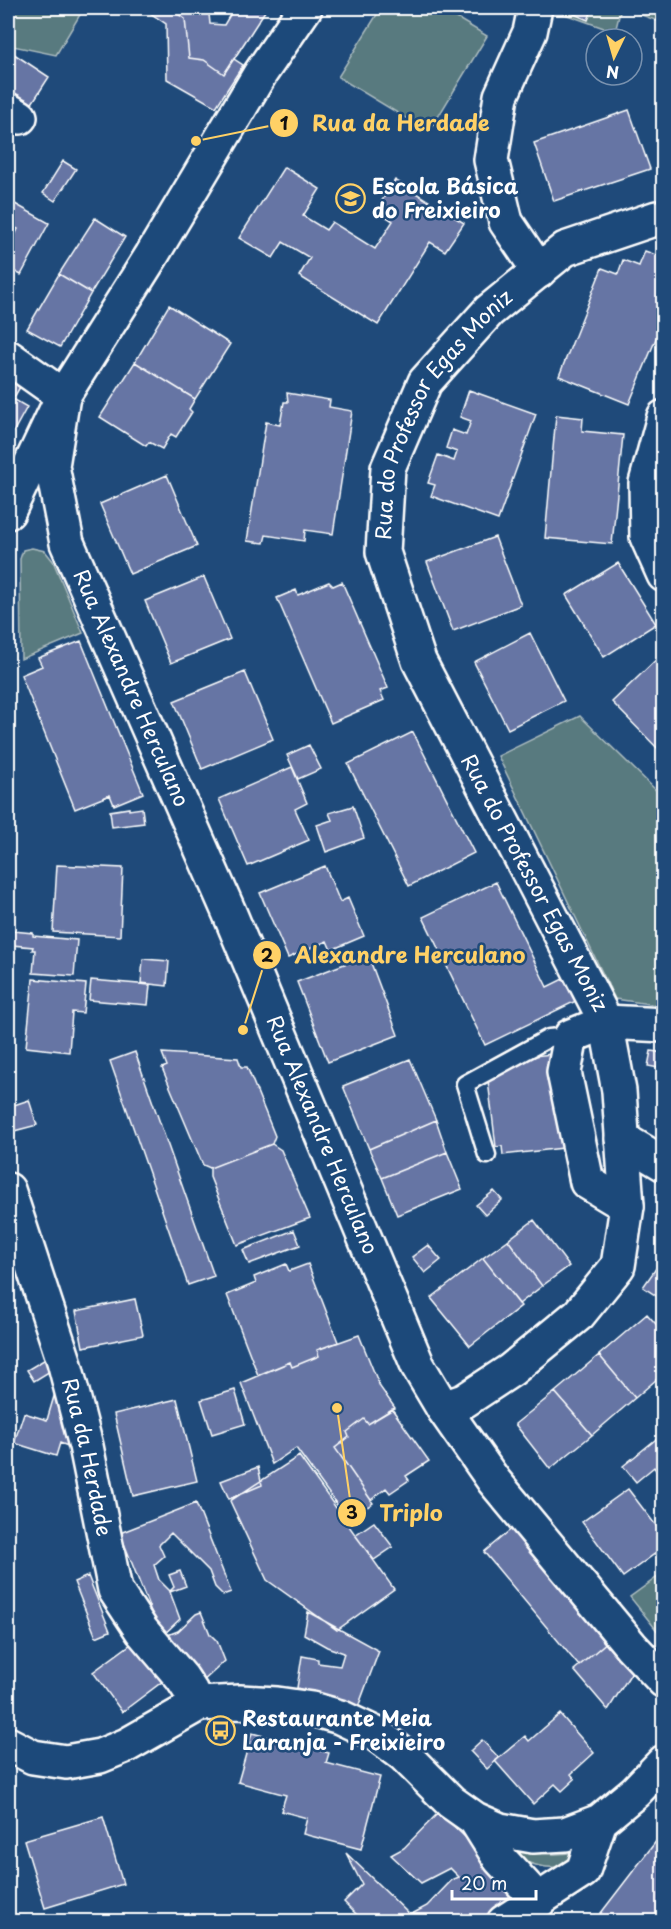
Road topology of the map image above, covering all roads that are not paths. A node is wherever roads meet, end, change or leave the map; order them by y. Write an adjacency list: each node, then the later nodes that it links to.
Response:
1 (305, 8): 6 (street)
2 (535, 8): 4 (street)
3 (663, 219): 4 (street, Rua do Professor Egas Moniz)
4 (539, 271): 10 (street, Rua do Professor Egas Moniz)
5 (8, 357): 6 (street)
6 (63, 396): 8 (street); 18 (street, Rua Alexandre Herculano)
7 (663, 417): 9 (street)
8 (8, 512)
9 (663, 575)
10 (606, 1022): 11 (street); 12 (street, Rua do Professor Egas Moniz); 13 (street, Rua do Professor Egas Moniz)
11 (663, 1025)
12 (571, 1036): 14 (lane); 17 (street, Rua do Professor Egas Moniz)
13 (622, 1139): 15 (street); 17 (street, Rua do Professor Egas Moniz)
14 (487, 1155)
15 (663, 1164)
16 (8, 1190): 20 (street, Rua da Herdade)
17 (627, 1206): 18 (street, Rua do Professor Egas Moniz)
18 (443, 1408): 19 (street, Rua Alexandre Herculano)
19 (663, 1681)
20 (199, 1704): 21 (street); 23 (street)
21 (8, 1744)
22 (663, 1762): 24 (street)
23 (475, 1819): 24 (street); 25 (street)
24 (600, 1821): 25 (street)
25 (539, 1900): 26 (street)
26 (504, 1922)

